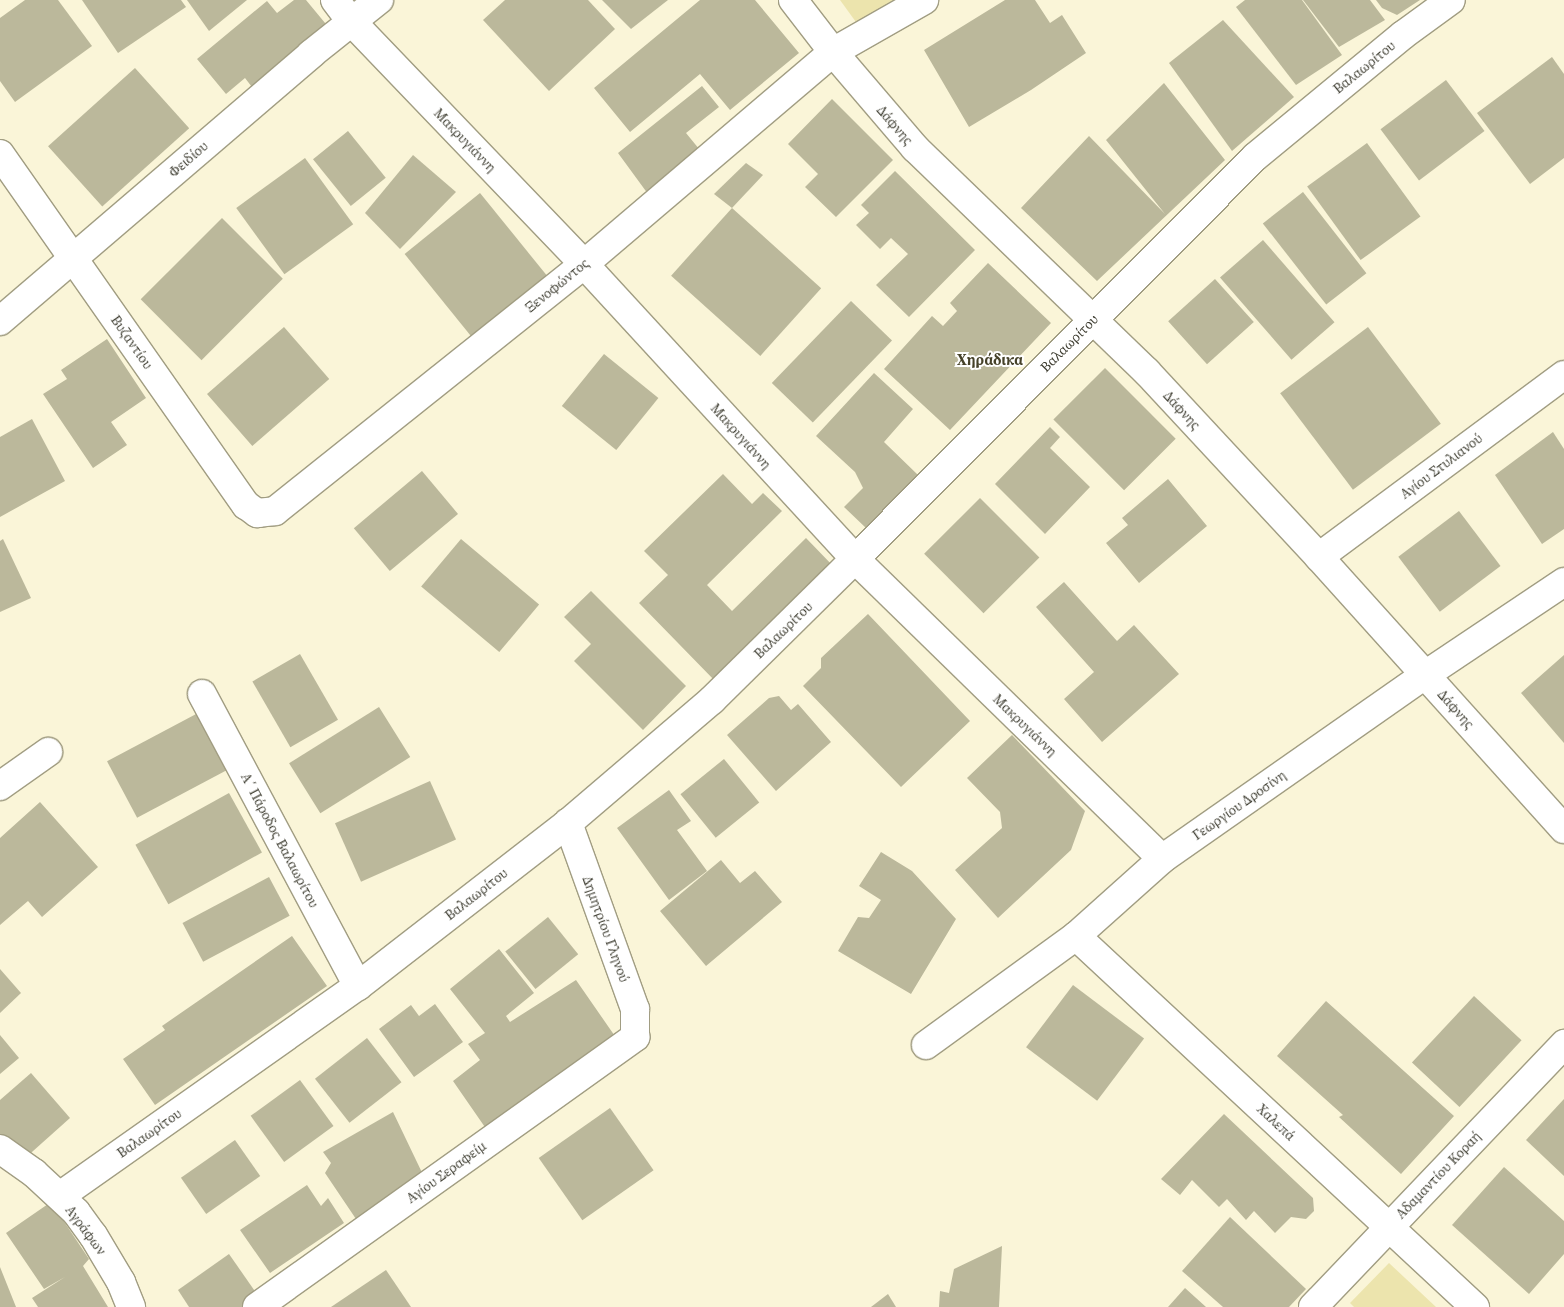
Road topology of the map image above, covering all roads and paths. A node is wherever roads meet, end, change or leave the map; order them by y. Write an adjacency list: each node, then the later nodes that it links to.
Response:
1 (379, 0): 5 (street, Φειδίου)
2 (793, 0): 6 (street, Δάφνης)
3 (924, 0): 6 (street, Ξενοφώντος)
4 (1451, 0): 10 (street, Βαλαωρίτου)
5 (343, 10): 8 (street, Φειδίου); 9 (street, Μακρυγιάννη)
6 (832, 52): 9 (street, Ξενοφώντος); 10 (street, Δάφνης)
7 (0, 154): 8 (street, Βυζαντίου)
8 (74, 259): 11 (street, Φειδίου); 13 (street, Βυζαντίου)
9 (584, 264): 13 (street, Ξενοφώντος); 15 (street, Μακρυγιάννη)
10 (1093, 318): 14 (street, Δάφνης); 15 (street, Βαλαωρίτου)
11 (0, 321)
12 (1564, 375): 14 (street, Αγίου Στυλιανού)
13 (275, 511)
14 (1319, 557): 17 (street, Δάφνης)
15 (855, 559): 21 (street, Βαλαωρίτου); 23 (street, Μακρυγιάννη)
16 (1564, 582): 17 (street, Γεωργίου Δροσίνη)
17 (1425, 675): 22 (street, Δάφνης); 23 (street, Γεωργίου Δροσίνη)
18 (202, 694): 25 (street, Α΄ Πάροδος Βαλαωρίτου)
19 (48, 752): 20 (street)
20 (0, 786)
21 (568, 823): 25 (street, Βαλαωρίτου); 26 (street, Δημητρίου Γληνού)
22 (1564, 829)
23 (1162, 859): 24 (street, Γεωργίου Δροσίνη)
24 (1076, 936): 28 (street, Γεωργίου Δροσίνη); 31 (street, Χαλεπά)
25 (358, 986): 30 (street, Βαλαωρίτου)
26 (635, 1037): 34 (street, Αγίου Σεραφείμ)
27 (1564, 1044): 31 (street, Αδαμαντίου Κοραή)
28 (926, 1045)
29 (0, 1148): 30 (street, Αγράφων)
30 (60, 1196): 33 (street, Αγράφων)
31 (1389, 1227): 32 (street, Αδαμαντίου Κοραή); 35 (street, Χαλεπά)
32 (1326, 1302)
33 (131, 1307)
34 (257, 1307)
35 (1475, 1307)

